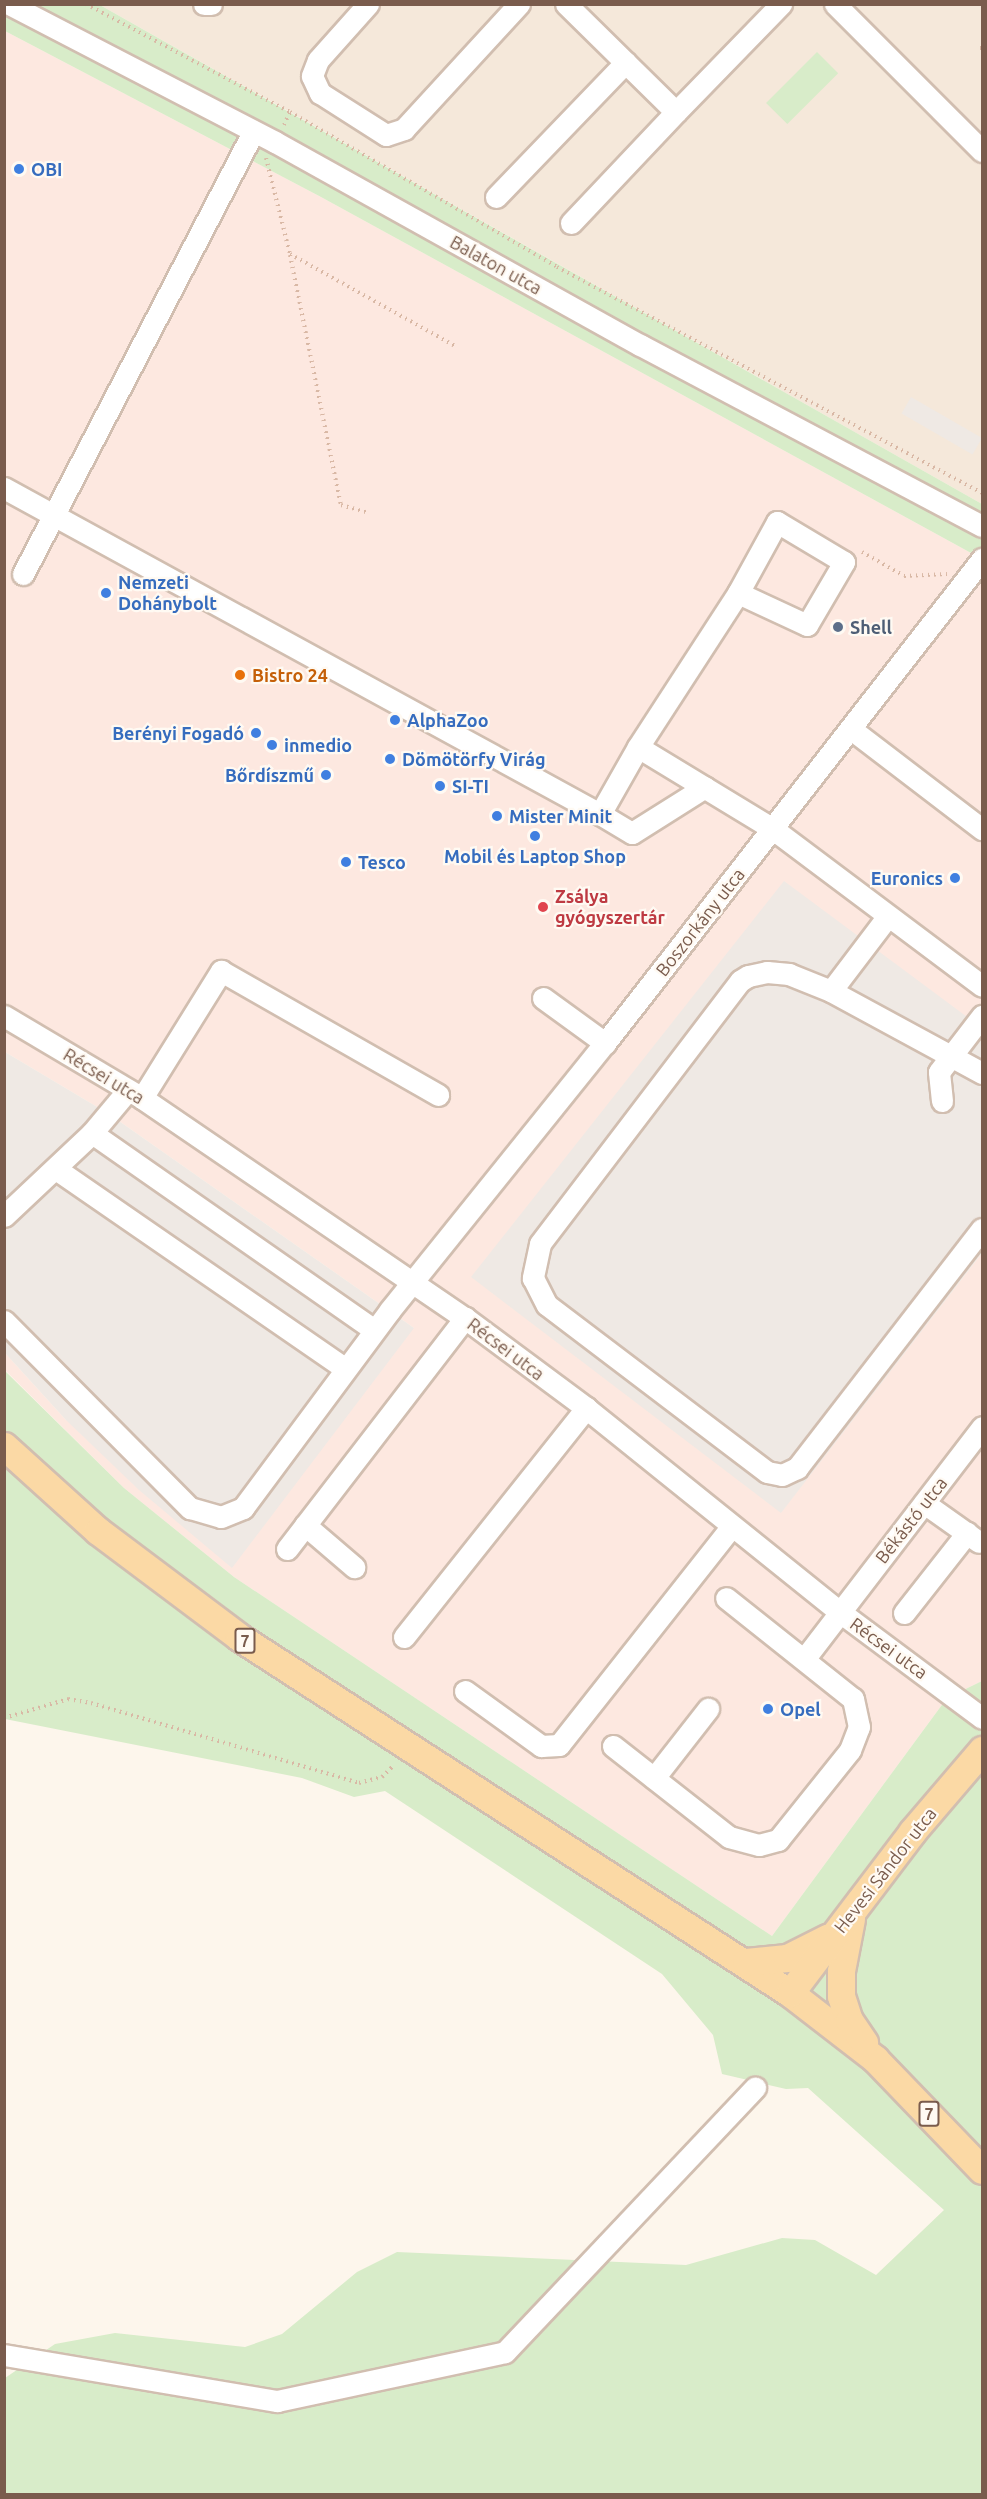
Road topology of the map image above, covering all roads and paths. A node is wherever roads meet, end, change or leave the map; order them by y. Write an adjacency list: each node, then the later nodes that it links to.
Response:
1 (9, 4): 13 (street, Balaton utca)
2 (86, 4): 11 (path)
3 (204, 4): 4 (street)
4 (211, 4)
5 (368, 4): 6 (street)
6 (519, 4)
7 (566, 4): 10 (street)
8 (781, 4): 12 (street)
9 (835, 4): 15 (street)
10 (626, 62): 12 (street); 16 (street)
11 (290, 112): 14 (path); 21 (path)
12 (676, 112): 17 (street)
13 (253, 132): 14 (street, Balaton utca); 23 (street)
14 (275, 142): 18 (path); 24 (street, Balaton utca)
15 (982, 151)
16 (496, 196)
17 (571, 223)
18 (290, 254): 19 (path); 22 (path)
19 (457, 347)
20 (4, 488): 23 (street)
21 (982, 493)
22 (366, 512)
23 (53, 514): 27 (street); 32 (street)
24 (982, 526)
25 (852, 546): 26 (path)
26 (978, 565): 29 (street, Boszorkány utca)
27 (23, 574)
28 (738, 593): 28 (street); 30 (street)
29 (851, 729): 33 (street, Boszorkány utca); 34 (street)
30 (638, 747): 31 (street); 32 (street)
31 (705, 787): 32 (street); 33 (street)
32 (600, 814)
33 (773, 829): 35 (street); 41 (street, Boszorkány utca)
34 (982, 829)
35 (888, 916): 36 (street); 37 (street)
36 (982, 986)
37 (831, 991): 42 (street); 50 (street)
38 (543, 998): 41 (street)
39 (4, 1016): 44 (street, Récsei utca)
40 (982, 1016): 42 (street)
41 (605, 1043): 51 (street, Boszorkány utca)
42 (950, 1056): 43 (street); 46 (street)
43 (982, 1073)
44 (135, 1094): 45 (street); 47 (street); 51 (street, Récsei utca)
45 (438, 1095)
46 (942, 1101)
47 (92, 1133): 48 (street); 54 (street)
48 (56, 1169): 49 (street); 55 (street)
49 (4, 1216)
50 (982, 1229)
51 (413, 1281): 52 (street, Récsei utca); 54 (street, Boszorkány utca)
52 (465, 1318): 56 (street, Récsei utca); 60 (street)
53 (4, 1321): 55 (street, Boszorkány utca)
54 (374, 1330): 55 (street, Boszorkány utca)
55 (345, 1368)
56 (586, 1408): 61 (street, Récsei utca); 67 (street)
57 (982, 1429): 59 (street, Békástó utca)
58 (4, 1446): 73 (main road, 7)
59 (924, 1503): 65 (street, Békástó utca); 66 (street)
60 (305, 1525): 62 (street); 63 (street)
61 (732, 1526): 65 (street, Récsei utca); 69 (street)
62 (287, 1549)
63 (354, 1567)
64 (726, 1598): 68 (street)
65 (840, 1612): 68 (street, Békástó utca); 72 (street, Récsei utca)
66 (904, 1613)
67 (404, 1637)
68 (805, 1658): 76 (street)
69 (465, 1691)
70 (708, 1709): 76 (street)
71 (4, 1718): 73 (path)
72 (982, 1718)
73 (405, 1745): 78 (main road, 7)
74 (613, 1746): 76 (street)
75 (982, 1750): 77 (main road, Hevesi Sándor utca)
76 (654, 1778)
77 (853, 1912): 78 (main road); 79 (main road, Hevesi Sándor utca); 80 (main road)
78 (746, 1962): 79 (main road, 7)
79 (790, 1993): 80 (main road, 7)
80 (875, 2060): 82 (main road, 7)
81 (755, 2088): 83 (street)
82 (982, 2169)
83 (4, 2355)

